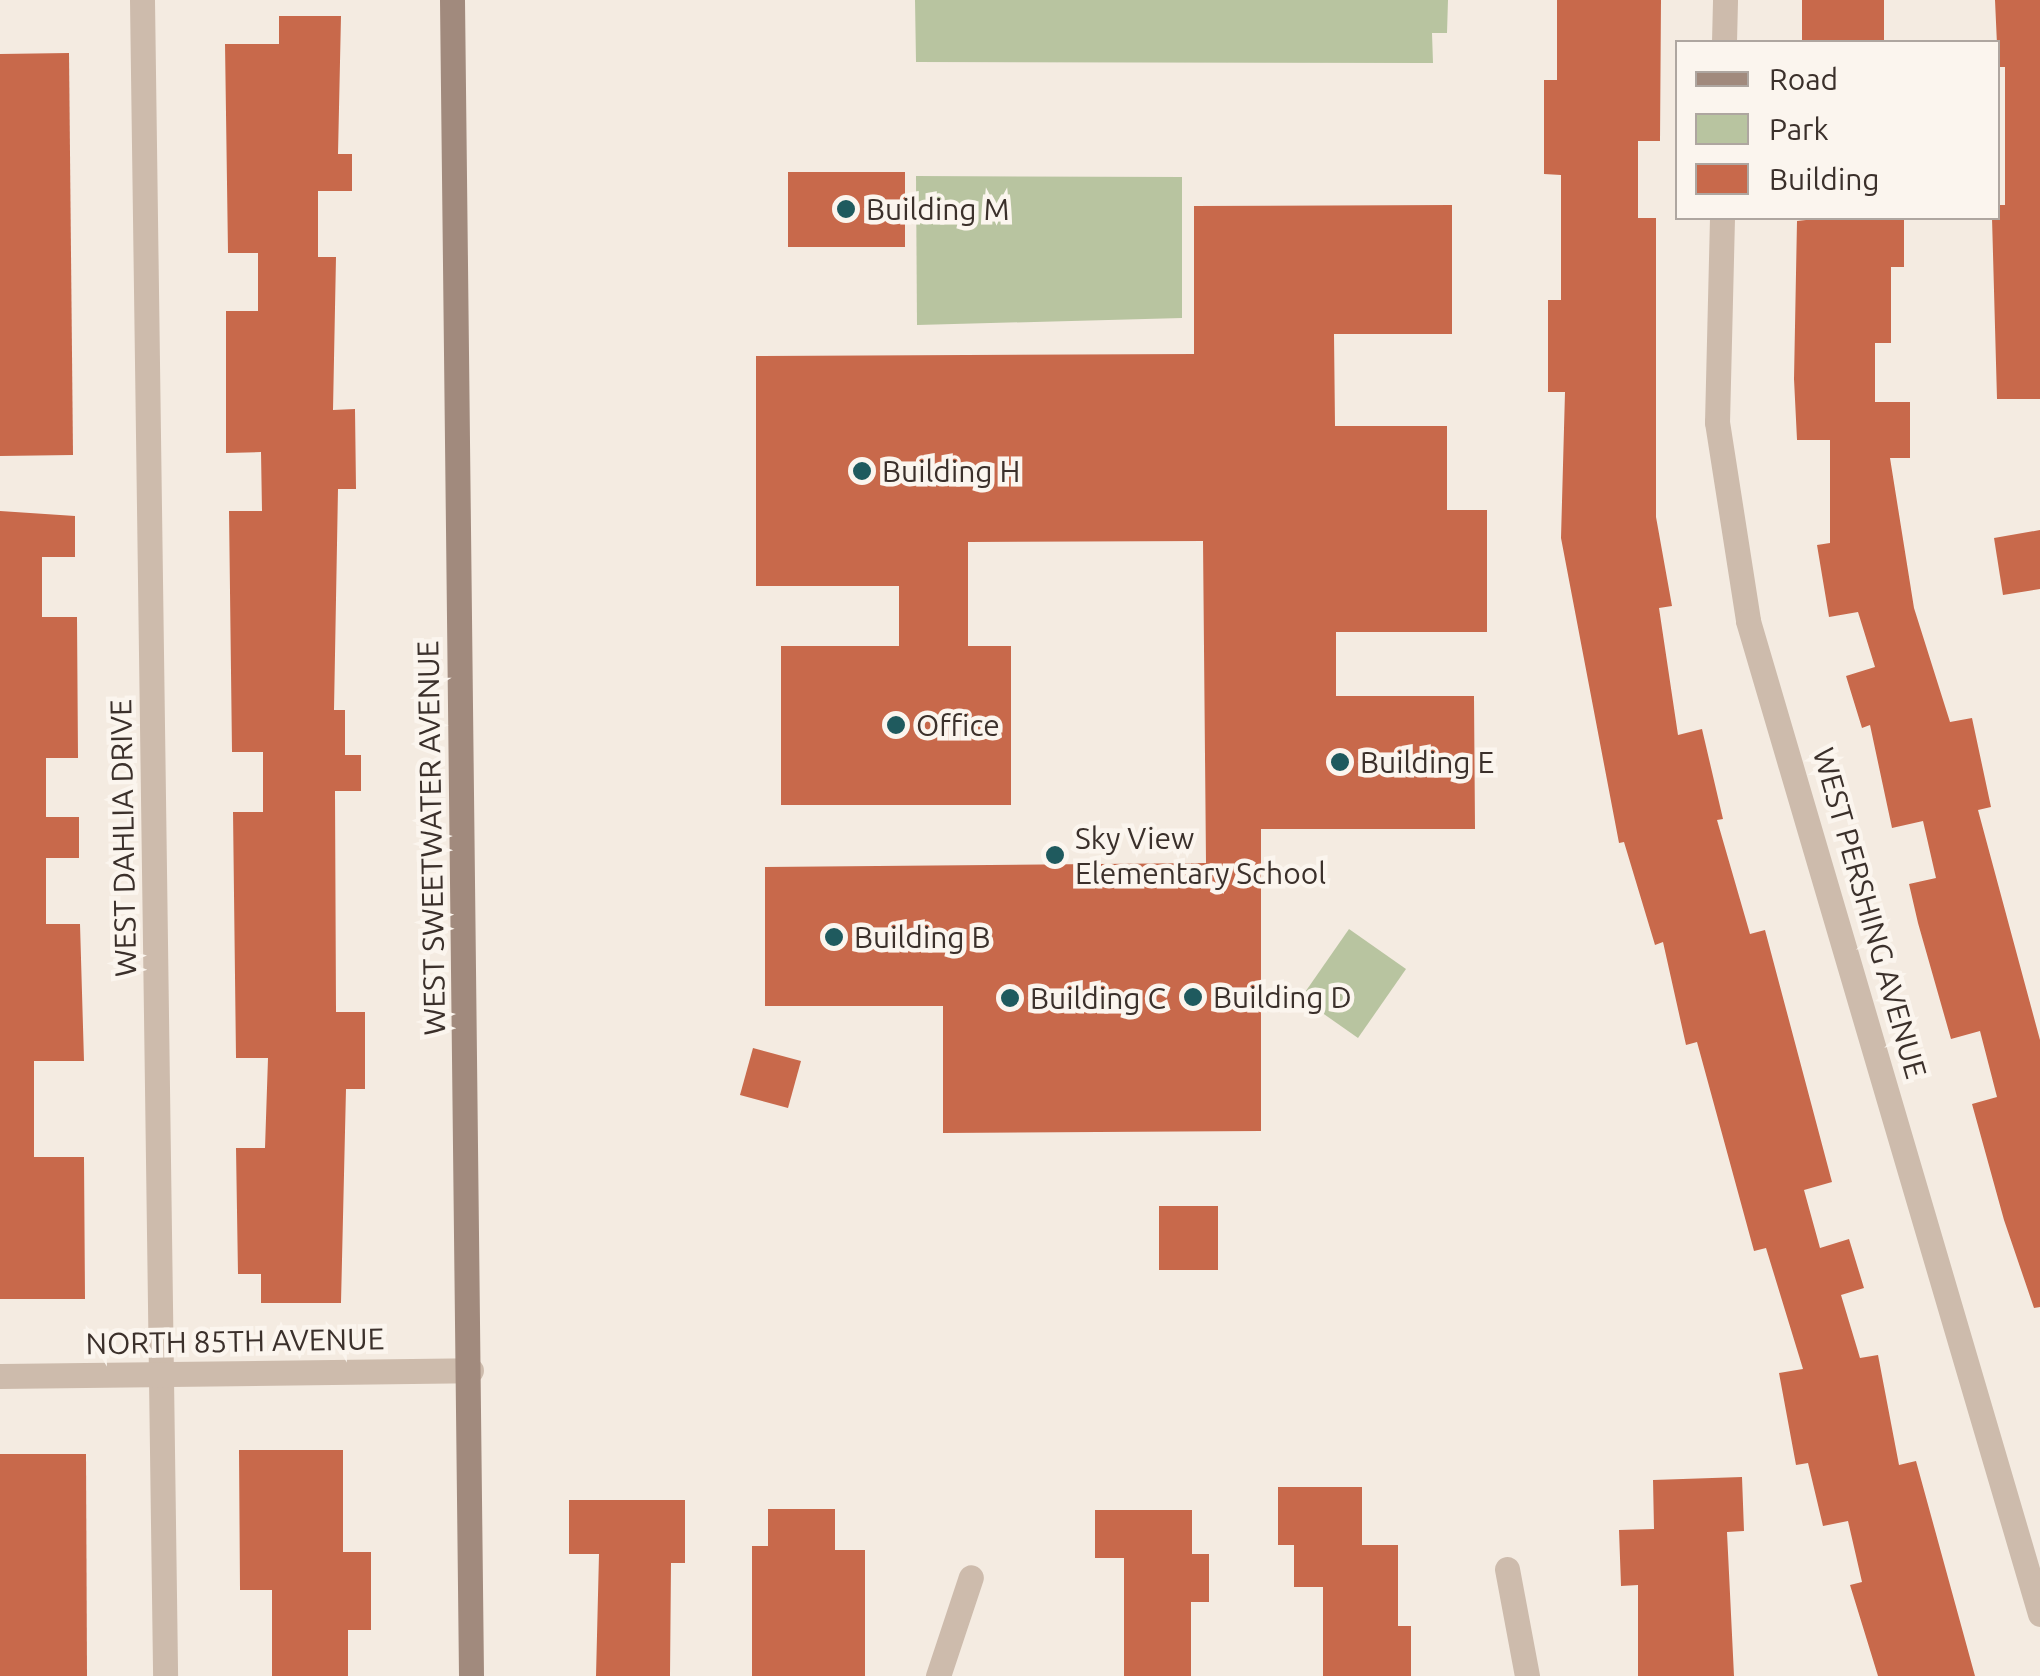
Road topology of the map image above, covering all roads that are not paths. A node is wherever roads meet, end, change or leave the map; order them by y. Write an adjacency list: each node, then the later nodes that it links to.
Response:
1 (142, 0): 8 (street, WEST DAHLIA DRIVE)
2 (452, 0): 6 (street, WEST SWEETWATER AVENUE)
3 (1725, 0): 4 (street)
4 (1724, 40)
5 (1722, 220): 11 (street, WEST PERSHING AVENUE)
6 (470, 1370): 8 (street, NORTH 85TH AVENUE); 13 (street, WEST SWEETWATER AVENUE)
7 (0, 1376): 8 (street, NORTH 85TH AVENUE)
8 (163, 1376): 12 (street, WEST DAHLIA DRIVE)
9 (1508, 1569): 15 (street)
10 (971, 1577): 14 (street)
11 (2040, 1614)
12 (166, 1676)
13 (471, 1676)
14 (938, 1676)
15 (1528, 1676)

